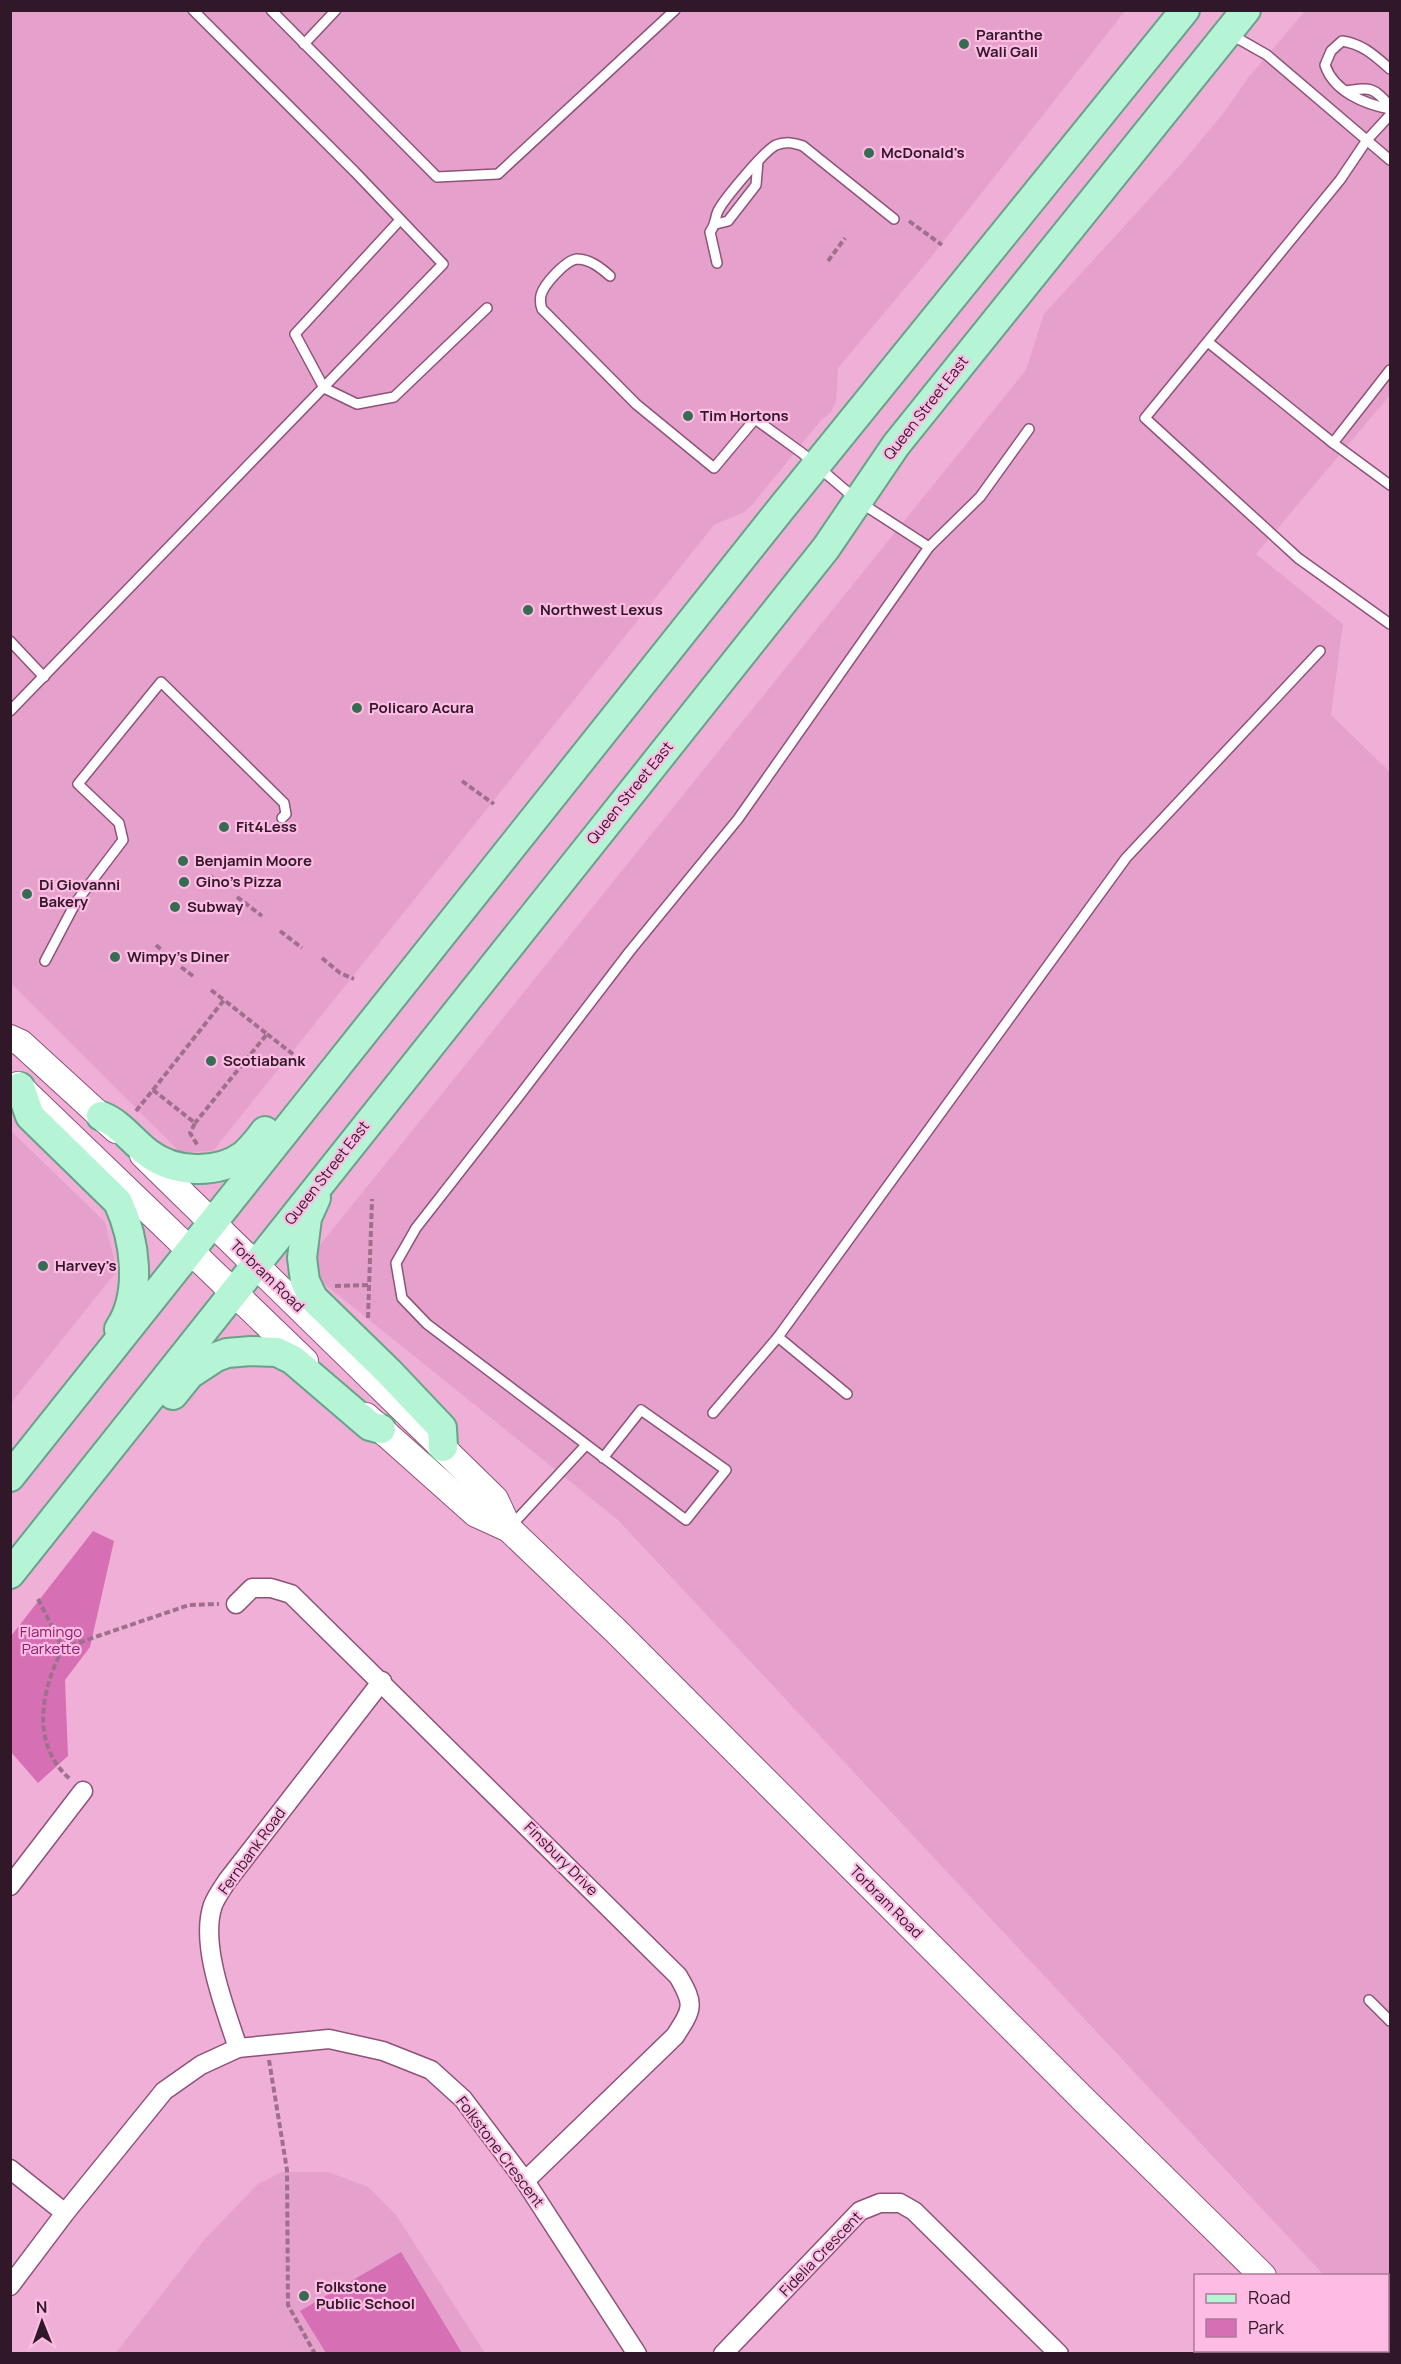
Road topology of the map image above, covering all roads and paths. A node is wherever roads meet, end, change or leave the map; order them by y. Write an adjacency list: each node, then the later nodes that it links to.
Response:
1 (193, 10): 17 (lane)
2 (271, 10): 8 (lane)
3 (336, 10): 8 (lane)
4 (675, 10): 8 (lane)
5 (1185, 10): 31 (main road)
6 (1246, 10): 7 (main road, Queen Street East)
7 (1227, 33): 13 (lane); 33 (main road, Queen Street East)
8 (304, 44)
9 (1390, 69): 10 (lane)
10 (1346, 91): 11 (lane); 11 (lane)
11 (1390, 107)
12 (1390, 115): 13 (lane)
13 (1368, 140): 15 (lane); 26 (lane)
14 (758, 160): 16 (lane); 19 (lane); 19 (lane)
15 (1390, 160)
16 (894, 219)
17 (400, 220): 28 (lane); 28 (lane)
18 (909, 221): 21 (path)
19 (716, 224): 23 (lane)
20 (845, 238): 22 (path)
21 (942, 245)
22 (828, 261)
23 (717, 263)
24 (610, 276): 31 (lane)
25 (487, 308): 28 (lane)
26 (1208, 342): 30 (lane); 35 (lane)
27 (1390, 370): 30 (lane)
28 (324, 388): 38 (lane)
29 (1029, 429): 34 (lane)
30 (1333, 443): 32 (lane)
31 (816, 466): 33 (lane); 61 (main road)
32 (1390, 486)
33 (858, 501): 34 (lane); 67 (main road, Queen Street East)
34 (929, 547): 82 (lane)
35 (1390, 624)
36 (10, 641): 38 (lane)
37 (1320, 651): 77 (lane)
38 (44, 677): 39 (lane)
39 (10, 711)
40 (462, 781): 41 (path)
41 (494, 804)
42 (282, 818): 52 (lane)
43 (210, 876): 44 (path)
44 (217, 881)
45 (237, 897): 46 (path)
46 (262, 916)
47 (280, 931): 49 (path)
48 (156, 945): 50 (path)
49 (302, 948)
50 (164, 951)
51 (322, 958): 55 (path)
52 (45, 961)
53 (181, 967): 54 (path)
54 (193, 976)
55 (354, 979)
56 (211, 990): 57 (path)
57 (224, 1000): 58 (path); 63 (path)
58 (267, 1034): 60 (path); 66 (path)
59 (10, 1038): 65 (main road, Torbram Road)
60 (294, 1055)
61 (344, 1058): 65 (main road); 70 (main road)
62 (15, 1082): 71 (main road, Torbram Road); 78 (main road)
63 (153, 1090): 64 (path); 66 (path)
64 (136, 1111)
65 (101, 1116): 70 (main road, Torbram Road)
66 (195, 1123): 68 (path)
67 (364, 1127): 72 (main road, Queen Street East); 83 (main road)
68 (200, 1149)
69 (372, 1199): 73 (path)
70 (212, 1222): 71 (main road); 72 (main road, Torbram Road)
71 (190, 1251): 75 (main road, Torbram Road); 78 (main road)
72 (255, 1264): 75 (main road, Queen Street East); 83 (main road, Torbram Road)
73 (369, 1285): 74 (path); 76 (path)
74 (325, 1286)
75 (233, 1293): 81 (main road, Torbram Road); 86 (main road, Queen Street East)
76 (368, 1328)
77 (778, 1337): 79 (lane); 80 (lane)
78 (80, 1390): 85 (main road)
79 (846, 1394)
80 (713, 1413)
81 (381, 1429): 86 (main road); 87 (main road, Torbram Road)
82 (586, 1445): 84 (lane); 87 (lane)
83 (443, 1447): 87 (main road, Torbram Road)
84 (603, 1458): 84 (lane)
85 (10, 1477)
86 (66, 1504): 88 (main road, Queen Street East)
87 (509, 1528): 102 (main road, Torbram Road)
88 (10, 1574)
89 (38, 1599): 91 (path)
90 (236, 1604): 91 (path); 92 (street, Finsbury Drive)
91 (63, 1648): 93 (path)
92 (382, 1682): 98 (street, Fernbank Road); 100 (street, Finsbury Drive)
93 (84, 1791): 94 (street)
94 (10, 1886)
95 (1369, 2000): 96 (lane)
96 (1390, 2021)
97 (267, 2045): 98 (street, Folkstone Crescent); 100 (street, Folkstone Crescent); 104 (path)
98 (238, 2048): 101 (street, Folkstone Crescent)
99 (10, 2169): 101 (street)
100 (525, 2181): 105 (street, Folkstone Crescent)
101 (65, 2213): 103 (street, Folkstone Crescent)
102 (1261, 2274)
103 (10, 2286)
104 (315, 2354)
105 (637, 2354)
106 (723, 2354): 107 (street, Fidelia Crescent)
107 (1059, 2354)

